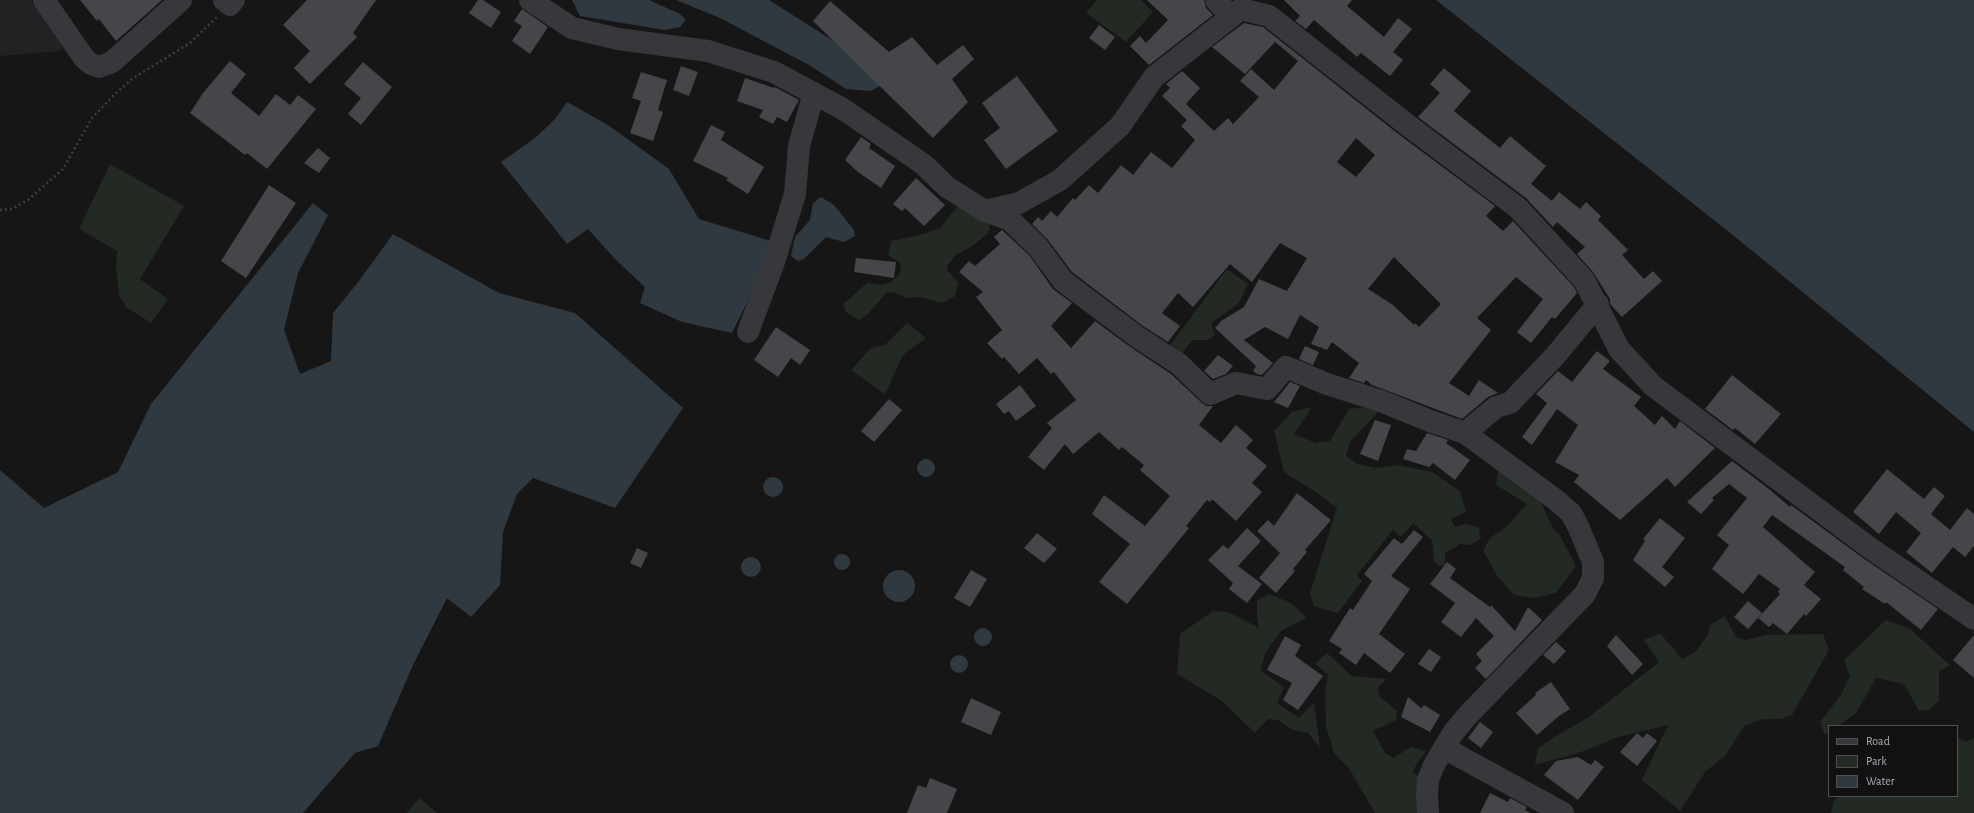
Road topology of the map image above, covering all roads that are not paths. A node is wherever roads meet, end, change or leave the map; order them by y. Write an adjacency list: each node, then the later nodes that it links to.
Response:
1 (44, 0): 2 (street)
2 (181, 0)
3 (530, 0): 6 (street)
4 (1216, 0): 5 (street)
5 (1237, 9): 7 (street); 8 (street)
6 (814, 93): 7 (street); 9 (street)
7 (985, 211): 10 (street)
8 (1598, 304): 10 (street); 11 (street)
9 (748, 332)
10 (1465, 433): 12 (street)
11 (1974, 619)
12 (1444, 748): 13 (street); 14 (street)
13 (1428, 813)
14 (1563, 813)

